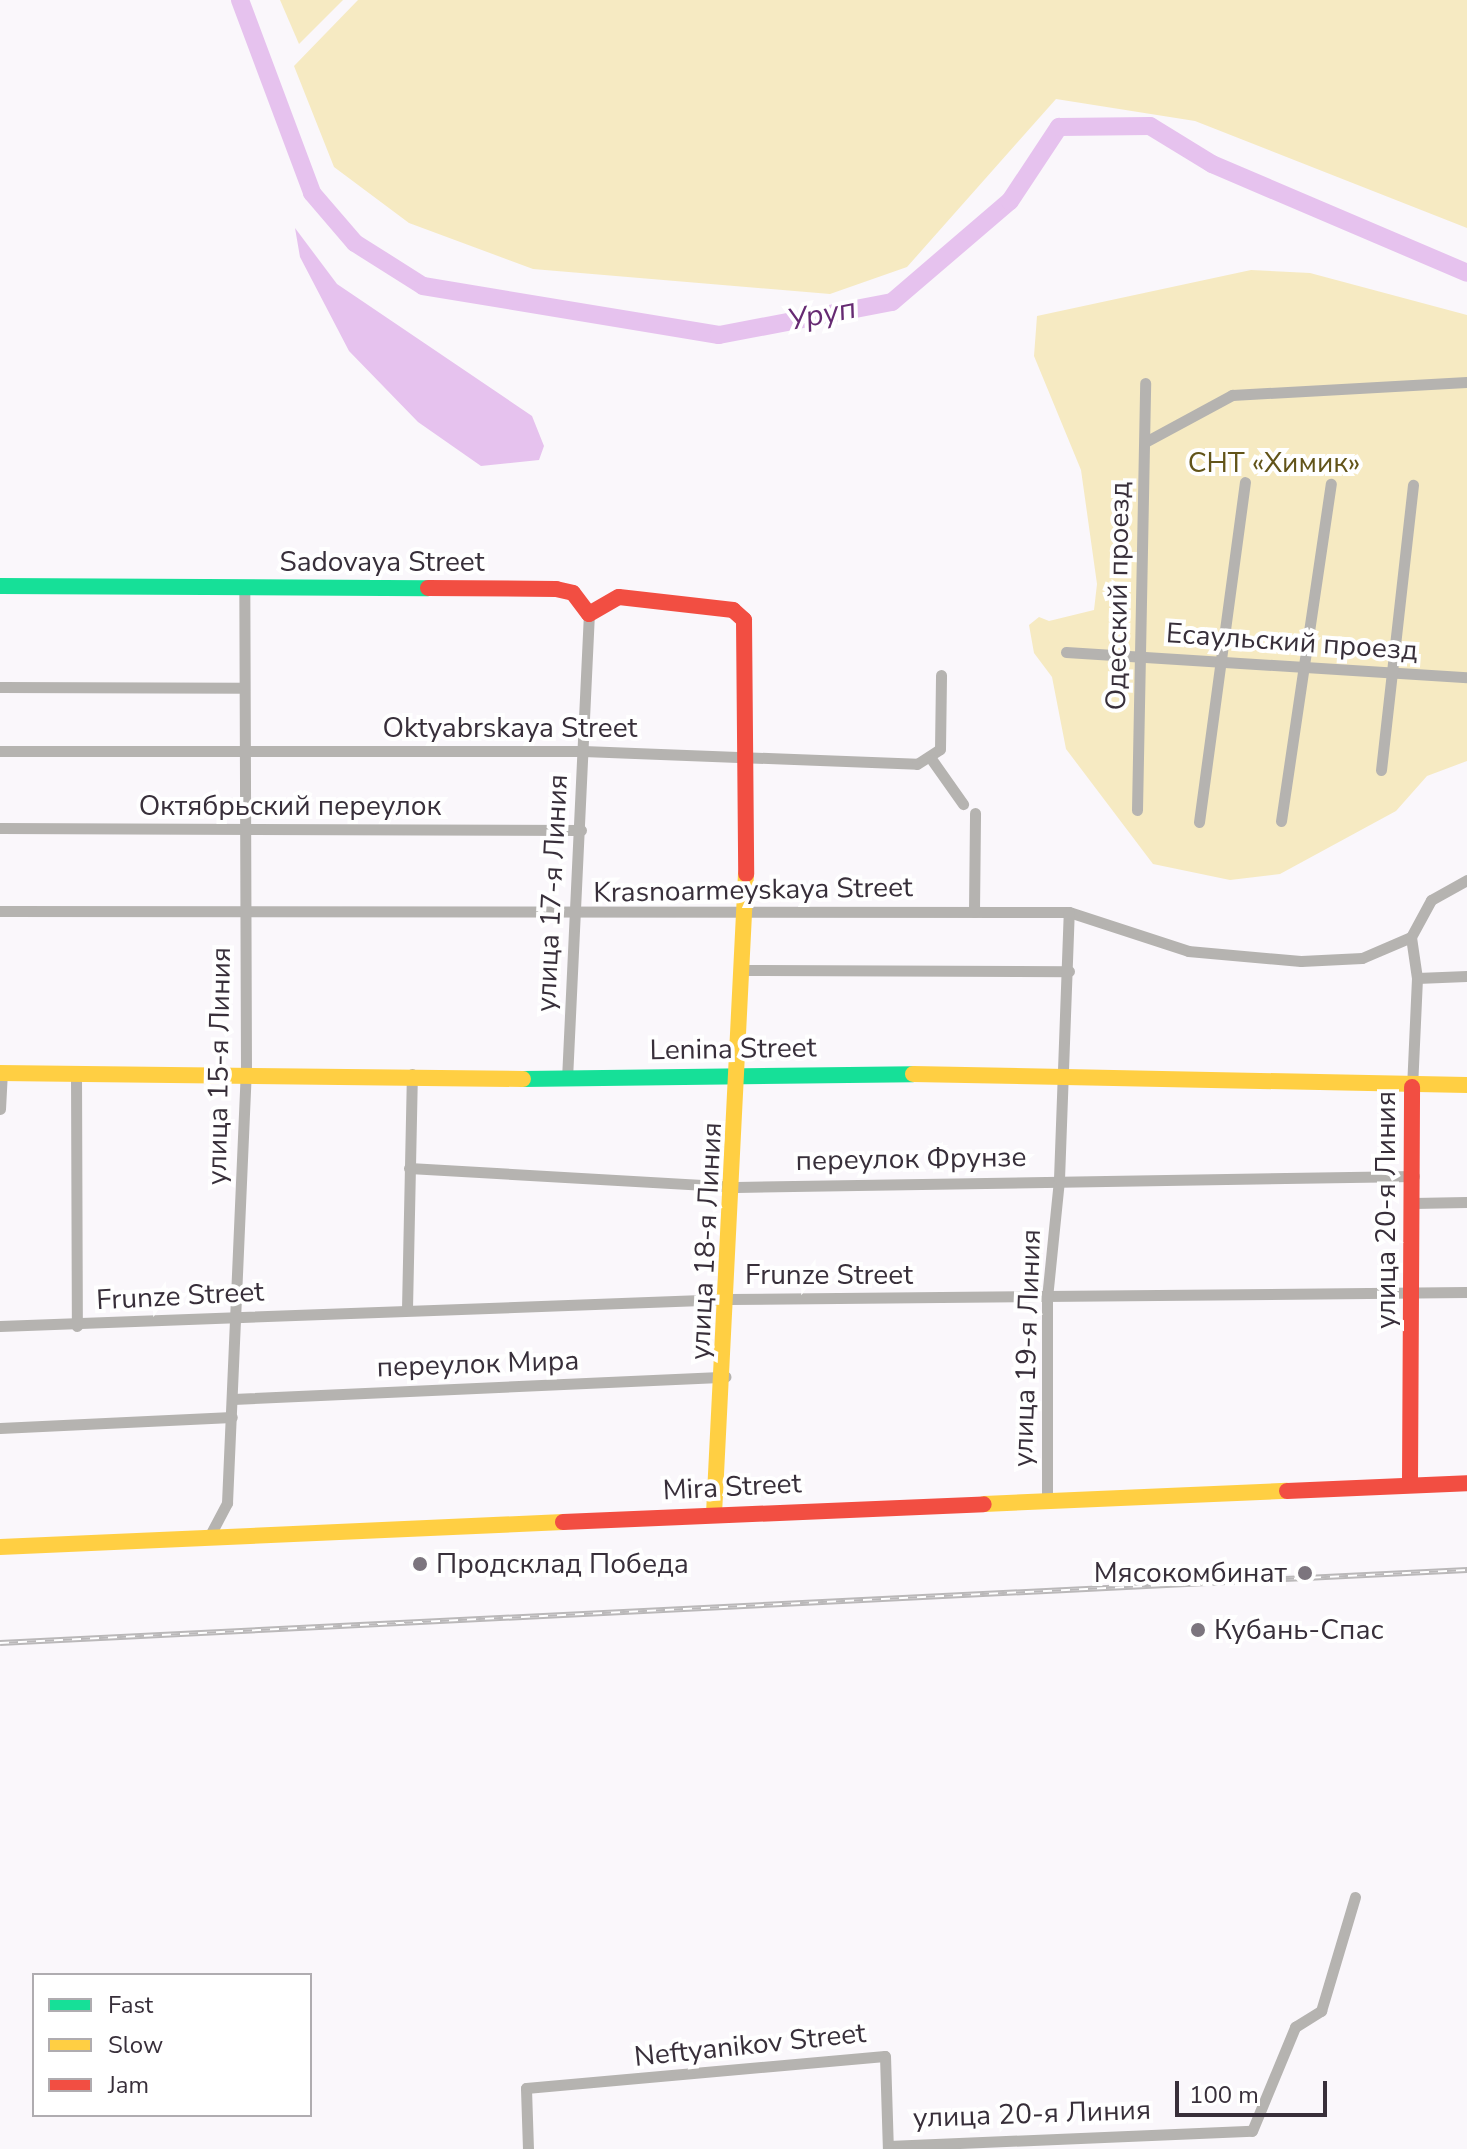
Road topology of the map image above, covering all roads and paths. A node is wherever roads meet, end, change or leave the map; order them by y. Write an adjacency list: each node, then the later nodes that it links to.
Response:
1 (1467, 382): 3 (street)
2 (1145, 383): 3 (street, Одесский проезд)
3 (1147, 441): 11 (street, Одесский проезд)
4 (1245, 482): 12 (street)
5 (1331, 484): 13 (street)
6 (1413, 485): 14 (street)
7 (0, 586): 8 (main road, Sadovaya Street)
8 (244, 588): 9 (main road, Sadovaya Street); 18 (street, улица 15-я Линия)
9 (589, 614): 20 (street, улица 17-я Линия); 22 (main road, улица 18-я Линия)
10 (1066, 652): 11 (street, Есаульский проезд)
11 (1140, 656): 12 (street, Есаульский проезд); 26 (street, Одесский проезд)
12 (1219, 663): 13 (street, Есаульский проезд); 29 (street)
13 (1306, 667): 14 (street, Есаульский проезд); 28 (street)
14 (1394, 673): 16 (street, Есаульский проезд); 24 (street)
15 (941, 675): 23 (street)
16 (1467, 677)
17 (0, 687): 18 (street)
18 (244, 688): 21 (street, улица 15-я Линия)
19 (0, 751): 21 (street, Oktyabrskaya Street)
20 (583, 751): 21 (street, Oktyabrskaya Street); 22 (street, Oktyabrskaya Street); 31 (street, улица 17-я Линия)
21 (244, 752): 32 (street, улица 15-я Линия)
22 (749, 753): 23 (street, Oktyabrskaya Street); 36 (main road, улица 18-я Линия)
23 (932, 760): 25 (street)
24 (1381, 770)
25 (963, 804)
26 (1137, 810)
27 (975, 813): 37 (street)
28 (1281, 821)
29 (1199, 822)
30 (0, 828): 32 (street, Октябрьский переулок)
31 (581, 830): 32 (street, Октябрьский переулок); 39 (street, улица 17-я Линия)
32 (244, 831): 35 (street, улица 15-я Линия)
33 (1467, 880): 40 (street)
34 (0, 911): 35 (street, Krasnoarmeyskaya Street)
35 (245, 911): 39 (street, Krasnoarmeyskaya Street); 45 (street, улица 15-я Линия)
36 (743, 912): 37 (street, Krasnoarmeyskaya Street); 39 (street, Krasnoarmeyskaya Street); 41 (main road, улица 18-я Линия)
37 (974, 912): 38 (street, Krasnoarmeyskaya Street)
38 (1069, 912): 40 (street, Krasnoarmeyskaya Street); 42 (street, улица 19-я Линия)
39 (577, 917): 51 (street, улица 17-я Линия)
40 (1411, 937): 44 (street, улица 20-я Линия)
41 (742, 970): 42 (street); 50 (main road, улица 18-я Линия)
42 (1069, 971): 47 (street, улица 19-я Линия)
43 (1467, 976): 44 (street)
44 (1417, 978): 53 (street, улица 20-я Линия)
45 (246, 1071): 46 (main road, Lenina Street); 49 (main road, Lenina Street); 66 (street, улица 15-я Линия)
46 (76, 1072): 48 (main road, Lenina Street); 68 (street)
47 (1064, 1072): 50 (main road, Lenina Street); 53 (main road, Lenina Street); 57 (street, улица 19-я Линия)
48 (1, 1073): 54 (street)
49 (412, 1074): 51 (main road, Lenina Street); 55 (street)
50 (740, 1074): 51 (main road, Lenina Street); 58 (main road, улица 18-я Линия)
51 (567, 1079)
52 (1467, 1085): 53 (main road, Lenina Street)
53 (1412, 1087): 56 (main road, улица 20-я Линия)
54 (0, 1109)
55 (409, 1168): 58 (street, переулок Фрунзе); 65 (street)
56 (1414, 1176): 57 (street, переулок Фрунзе); 60 (main road, улица 20-я Линия)
57 (1059, 1179): 58 (street, переулок Фрунзе); 63 (street, улица 19-я Линия)
58 (736, 1187): 64 (main road, улица 18-я Линия)
59 (1467, 1202): 60 (street)
60 (1413, 1203): 62 (main road, улица 20-я Линия)
61 (1467, 1292): 62 (street, Frunze Street)
62 (1412, 1293): 63 (street, Frunze Street); 73 (main road, улица 20-я Линия)
63 (1047, 1298): 64 (street, Frunze Street); 75 (street, улица 19-я Линия)
64 (729, 1299): 65 (street, Frunze Street); 69 (main road, улица 18-я Линия)
65 (407, 1309): 66 (street, Frunze Street)
66 (234, 1316): 68 (street, Frunze Street); 70 (street, улица 15-я Линия)
67 (0, 1326): 68 (street, Frunze Street)
68 (77, 1326)
69 (726, 1377): 70 (street, переулок Мира); 76 (main road, улица 18-я Линия)
70 (233, 1399): 71 (street, улица 15-я Линия)
71 (232, 1417): 72 (street); 77 (street, улица 15-я Линия)
72 (0, 1428)
73 (1410, 1483): 74 (main road, Mira Street); 75 (main road, Mira Street)
74 (1467, 1483)
75 (1047, 1498): 76 (main road, Mira Street)
76 (714, 1514): 77 (main road, Mira Street)
77 (208, 1539): 78 (main road, Mira Street)
78 (0, 1547)
79 (1355, 1897): 80 (street, улица 20-я Линия)
80 (888, 2148): 81 (street, Neftyanikov Street)
81 (528, 2149)

